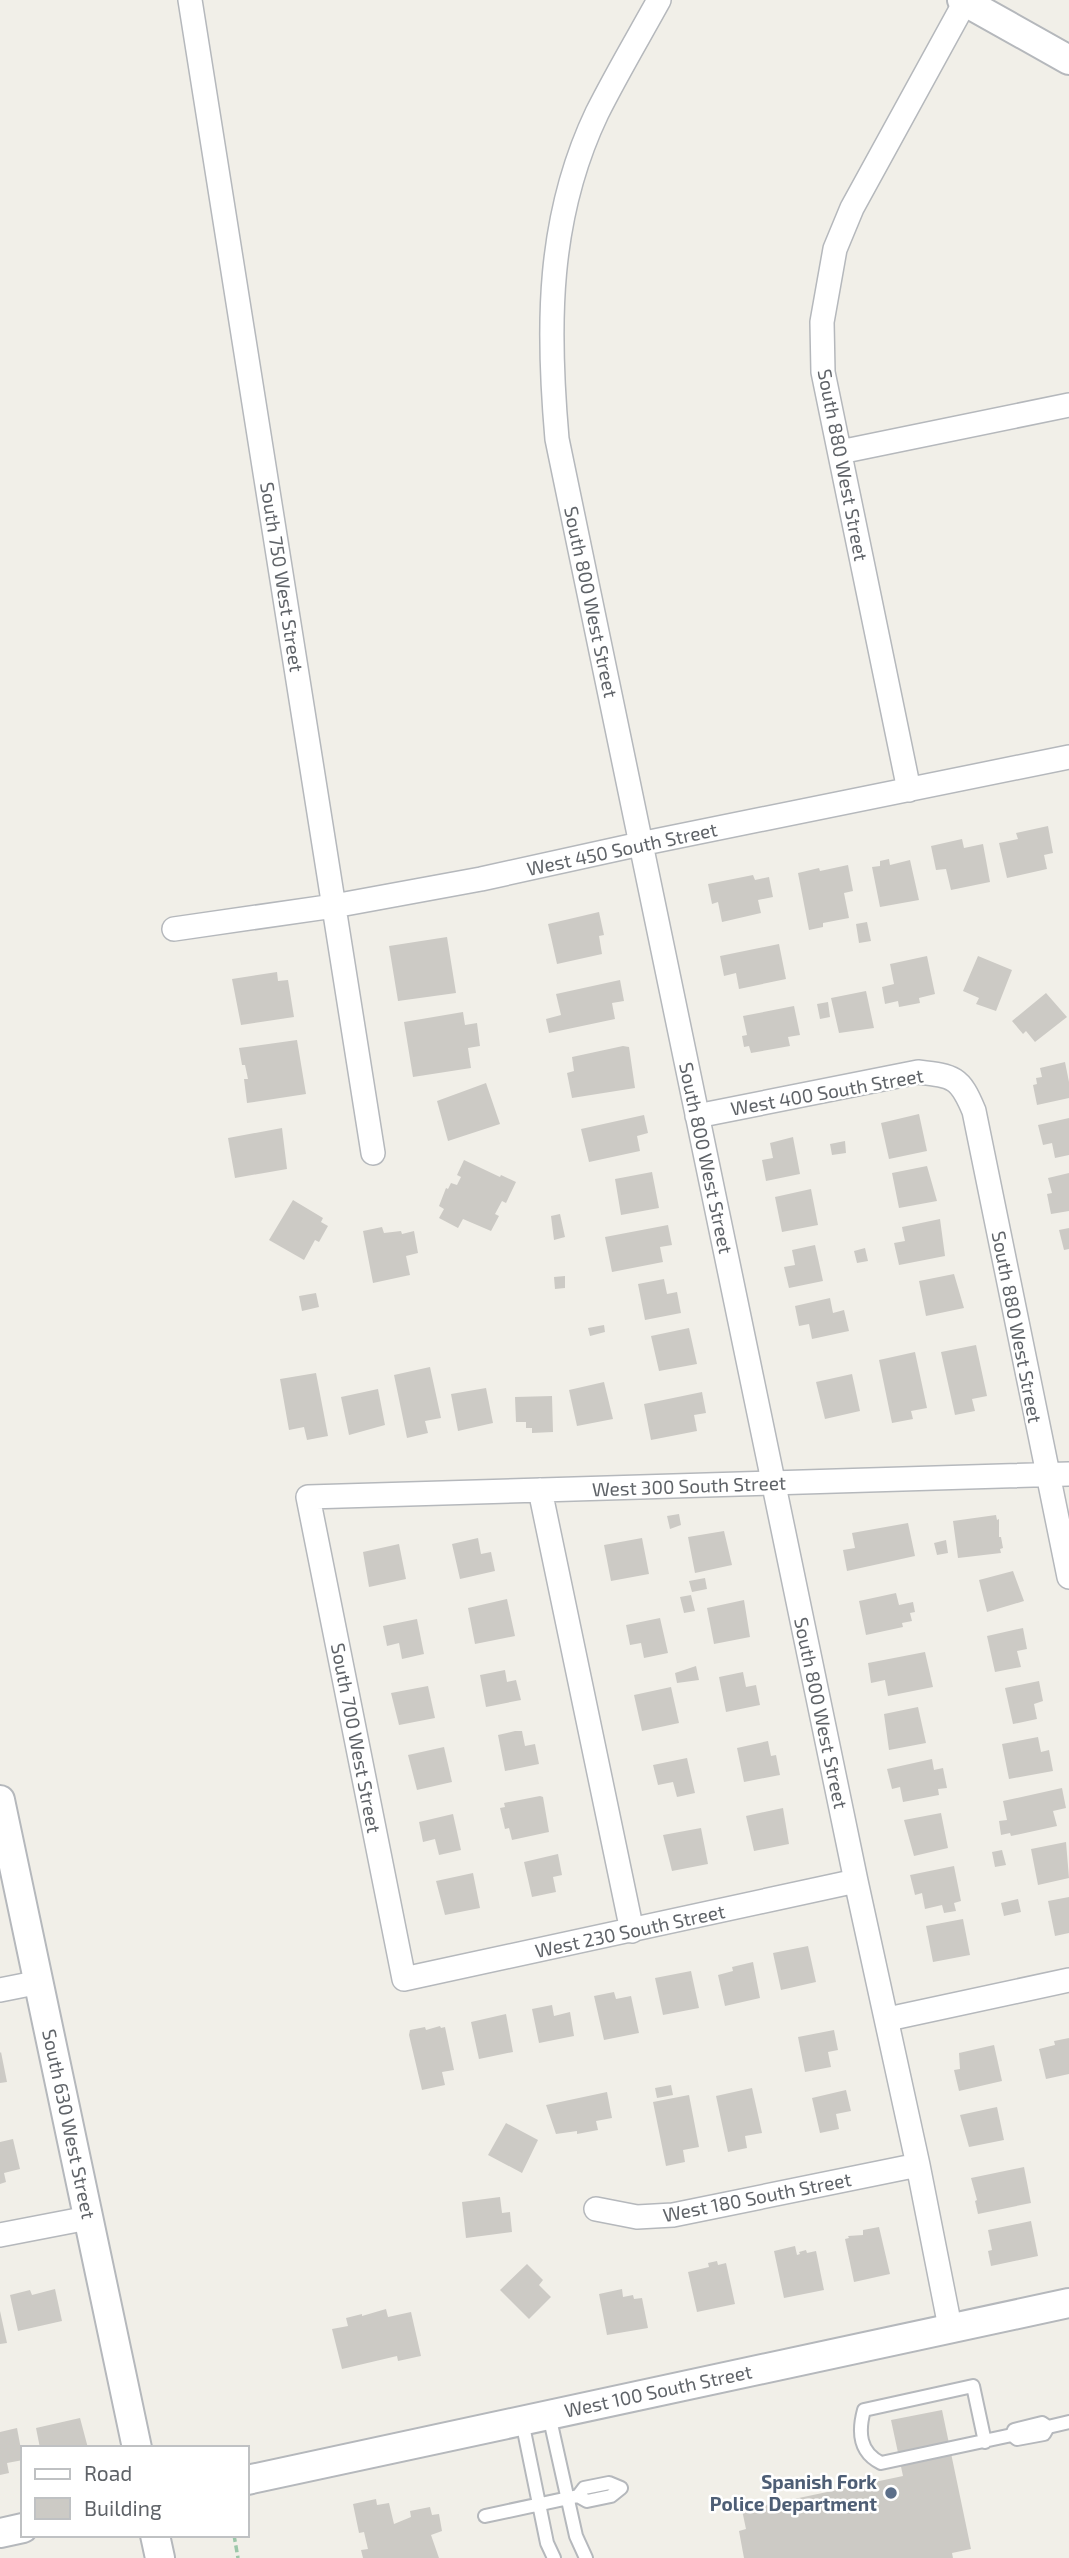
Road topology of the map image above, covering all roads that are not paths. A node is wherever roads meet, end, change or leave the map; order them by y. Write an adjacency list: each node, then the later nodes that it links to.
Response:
1 (190, 0): 10 (street, South 750 West Street)
2 (659, 0): 9 (street, South 800 West Street)
3 (963, 1): 4 (street); 6 (street, South 880 West Street)
4 (1069, 60)
5 (1069, 405): 6 (street)
6 (840, 452): 8 (street, South 880 West Street)
7 (1069, 757): 8 (street, West 450 South Street)
8 (909, 790): 9 (street, West 450 South Street)
9 (640, 844): 10 (street, West 450 South Street); 13 (street, South 800 West Street)
10 (334, 906): 11 (street, West 450 South Street); 14 (street, South 750 West Street)
11 (174, 929)
12 (956, 1080): 13 (street, West 400 South Street); 15 (street, South 880 West Street)
13 (697, 1116): 16 (street, South 800 West Street)
14 (373, 1153)
15 (1058, 1475): 16 (street, West 300 South Street); 19 (street, South 880 West Street)
16 (774, 1484): 17 (street, West 300 South Street); 21 (street, South 800 West Street)
17 (541, 1490): 18 (street, West 300 South Street); 22 (street)
18 (308, 1497): 23 (street, South 700 West Street)
19 (1069, 1577)
20 (0, 1800): 25 (street, South 630 West Street)
21 (856, 1881): 22 (street, West 230 South Street); 27 (street, South 800 West Street)
22 (632, 1931): 23 (street, West 230 South Street)
23 (404, 1979)
24 (1069, 1980): 27 (street)
25 (40, 1982): 26 (street); 30 (street, South 630 West Street)
26 (0, 1990)
27 (888, 2019): 28 (street, South 800 West Street)
28 (918, 2165): 29 (street, West 180 South Street); 33 (street, South 800 West Street)
29 (596, 2209)
30 (88, 2218): 31 (street); 38 (street, South 630 West Street)
31 (0, 2235)
32 (1068, 2308): 33 (street, West 100 South Street)
33 (950, 2328): 34 (street, West 100 South Street)
34 (549, 2415): 35 (street, West 100 South Street); 40 (lane)
35 (522, 2421): 39 (street, West 100 South Street); 41 (lane)
36 (1069, 2422): 37 (lane)
37 (985, 2442): 37 (lane)
38 (137, 2446)
39 (248, 2480)
40 (573, 2497): 41 (lane); 48 (lane)
41 (539, 2504): 42 (lane); 47 (lane)
42 (485, 2516)
43 (21, 2528): 44 (street)
44 (0, 2533)
45 (155, 2537): 46 (street)
46 (160, 2558)
47 (554, 2558)
48 (586, 2558)

